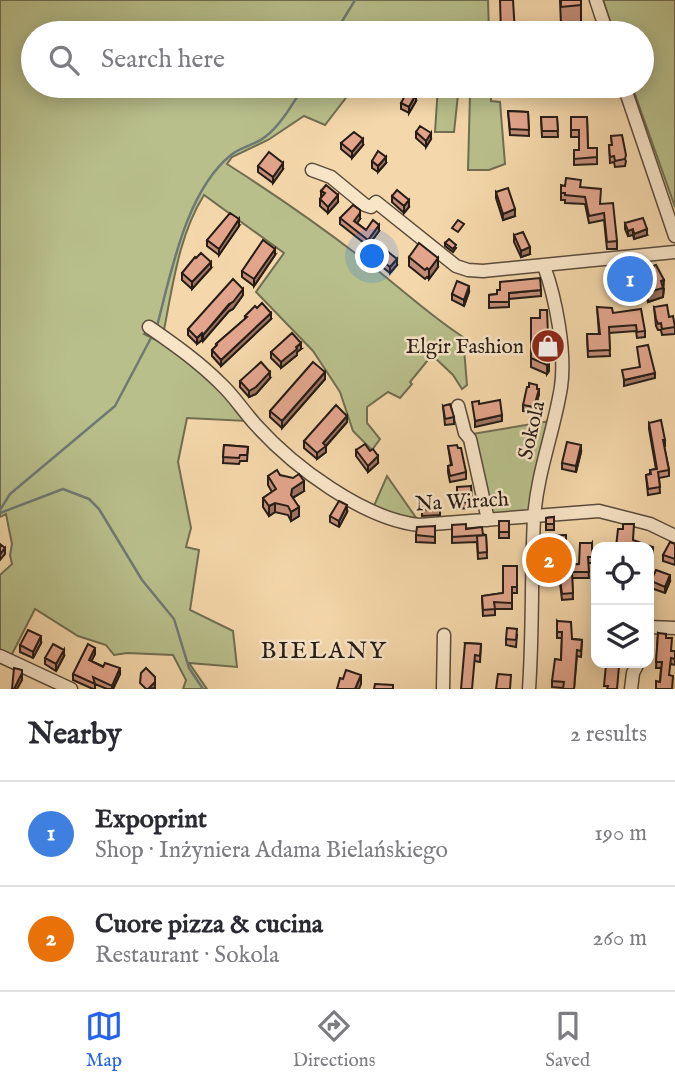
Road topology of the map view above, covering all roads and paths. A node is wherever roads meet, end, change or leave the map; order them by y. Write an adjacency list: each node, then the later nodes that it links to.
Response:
1 (596, 0): 2 (street)
2 (603, 21)
3 (628, 98): 5 (street)
4 (312, 170): 7 (street)
5 (675, 236)
6 (675, 252): 7 (street)
7 (544, 266): 10 (street, Sokola)
8 (149, 327): 11 (street, Na Wirach)
9 (458, 406): 11 (street)
10 (534, 517): 11 (street, Na Wirach); 12 (street, Na Wirach); 20 (street, Sokola)
11 (488, 520)
12 (675, 536)
13 (654, 627): 14 (street)
14 (675, 628)
15 (444, 635): 19 (street)
16 (0, 656): 18 (street)
17 (636, 668): 21 (street)
18 (71, 689)
19 (443, 689)
20 (529, 689)
21 (631, 689)

